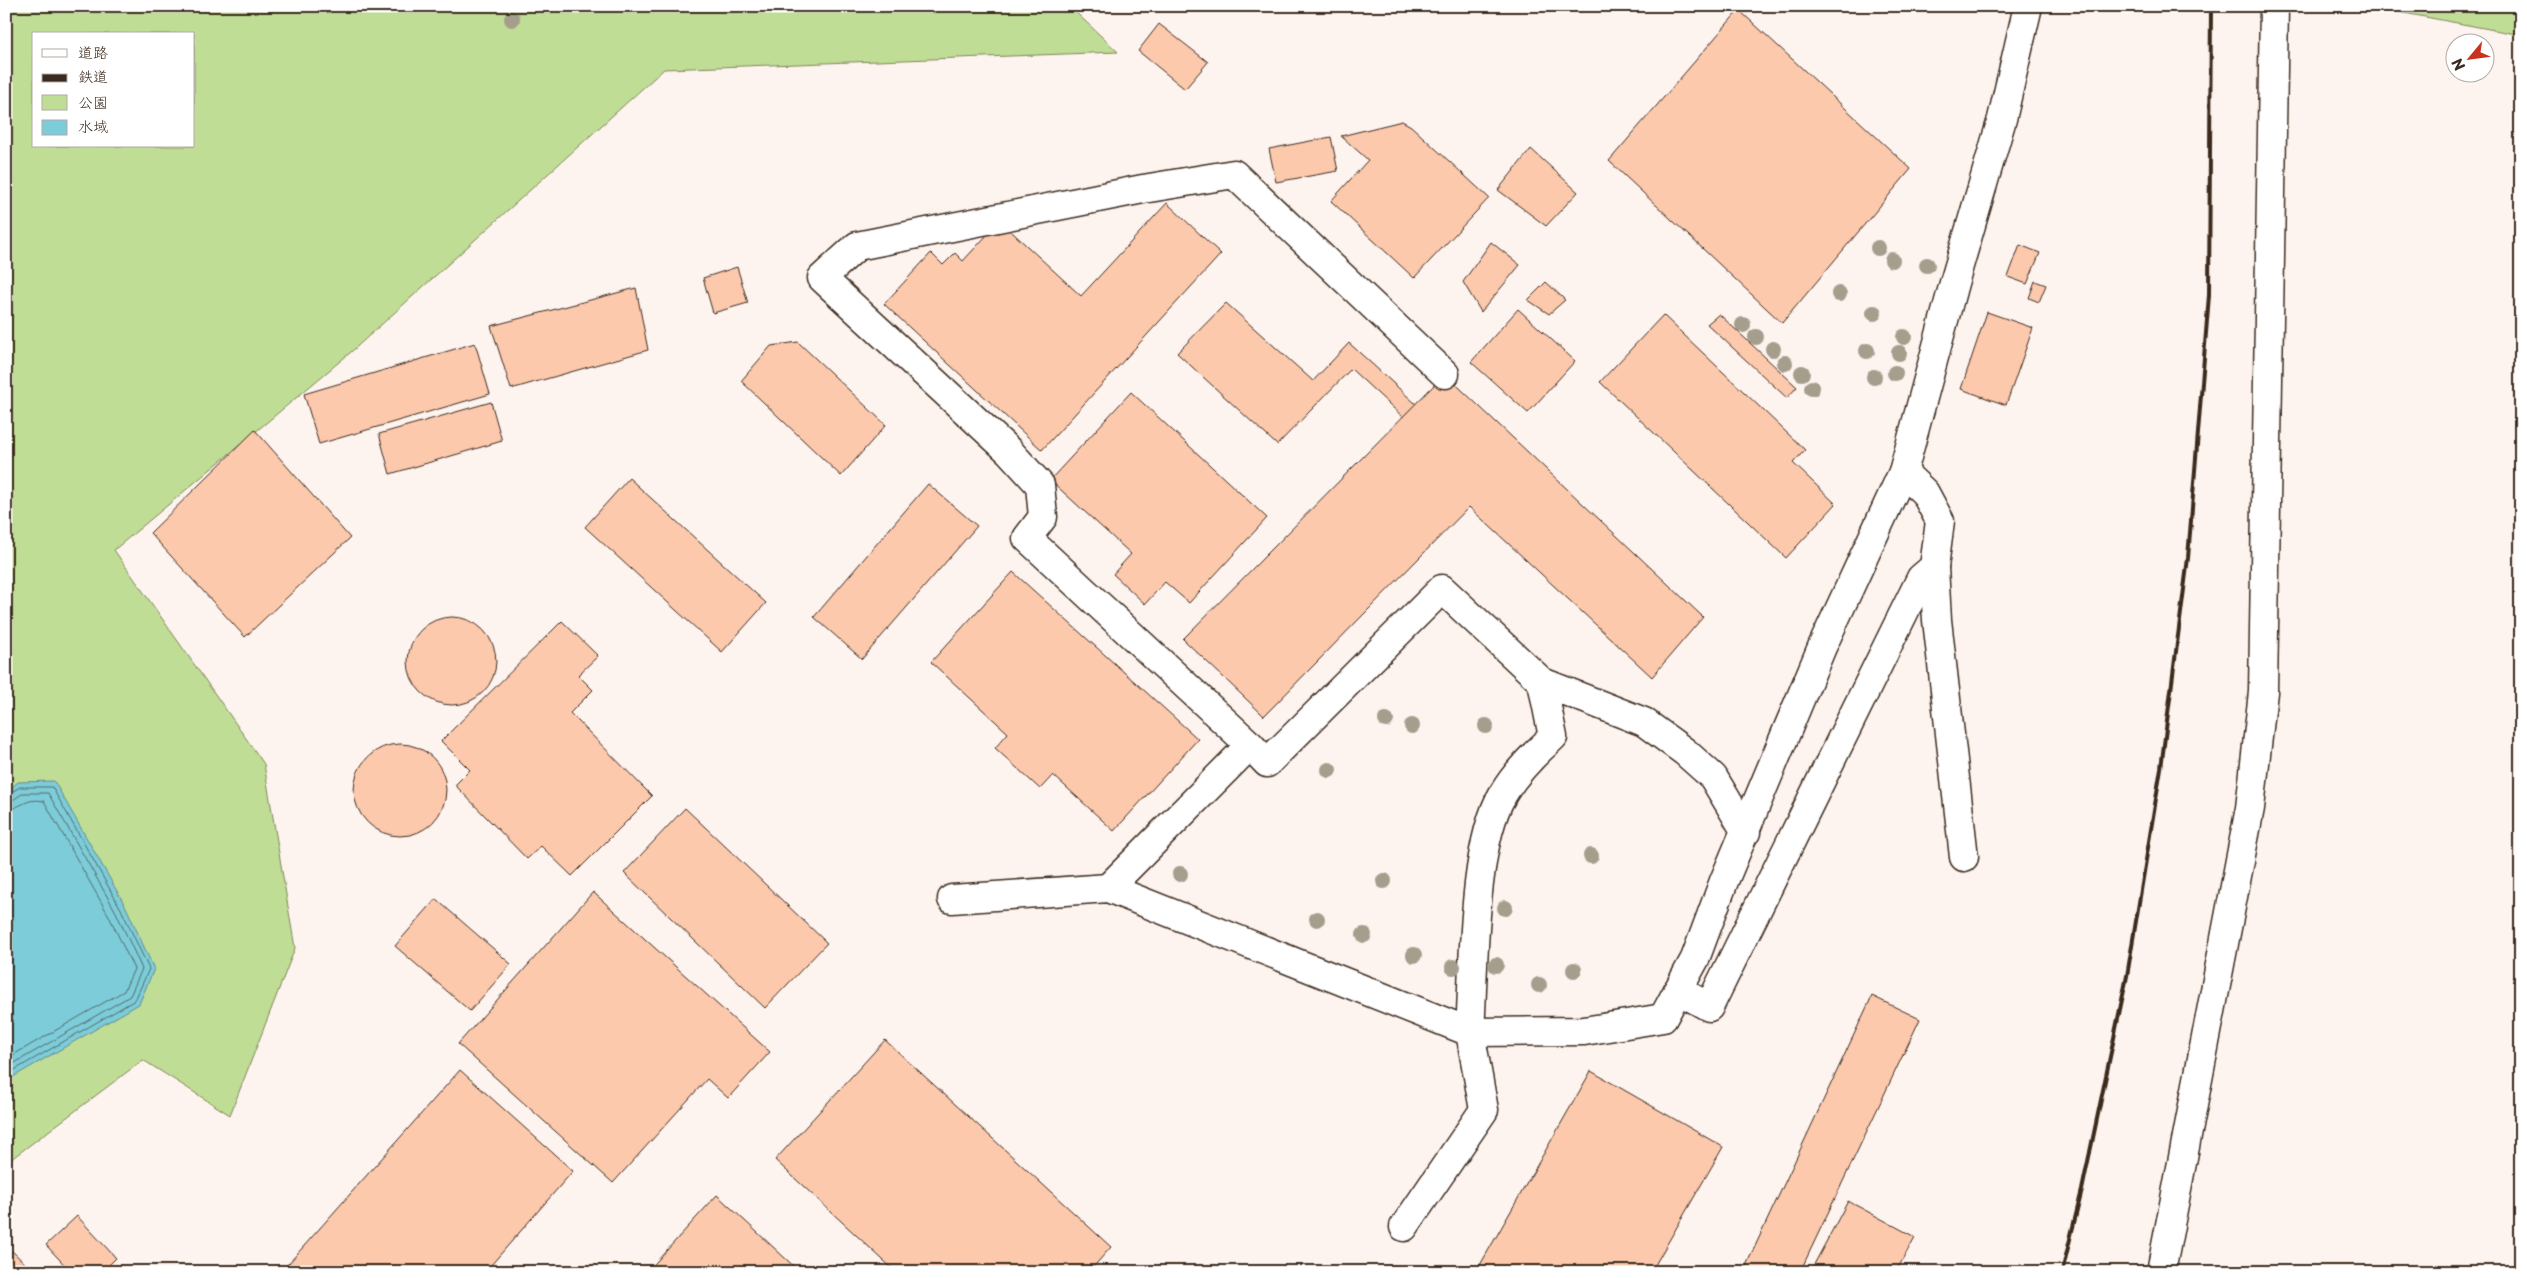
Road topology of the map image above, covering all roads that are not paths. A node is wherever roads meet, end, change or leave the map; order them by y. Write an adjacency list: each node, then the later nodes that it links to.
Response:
1 (2028, 6): 4 (street)
2 (2274, 6): 15 (street)
3 (1445, 374): 7 (street)
4 (1903, 472): 5 (street); 8 (street)
5 (1934, 567): 9 (street); 12 (street)
6 (1542, 682): 7 (street); 8 (street); 13 (street)
7 (1250, 746): 10 (street)
8 (1746, 832): 12 (street)
9 (1964, 857)
10 (1108, 888): 11 (street); 13 (street)
11 (952, 899)
12 (1678, 990): 13 (street)
13 (1470, 1032): 14 (street)
14 (1404, 1227)
15 (2161, 1272)

